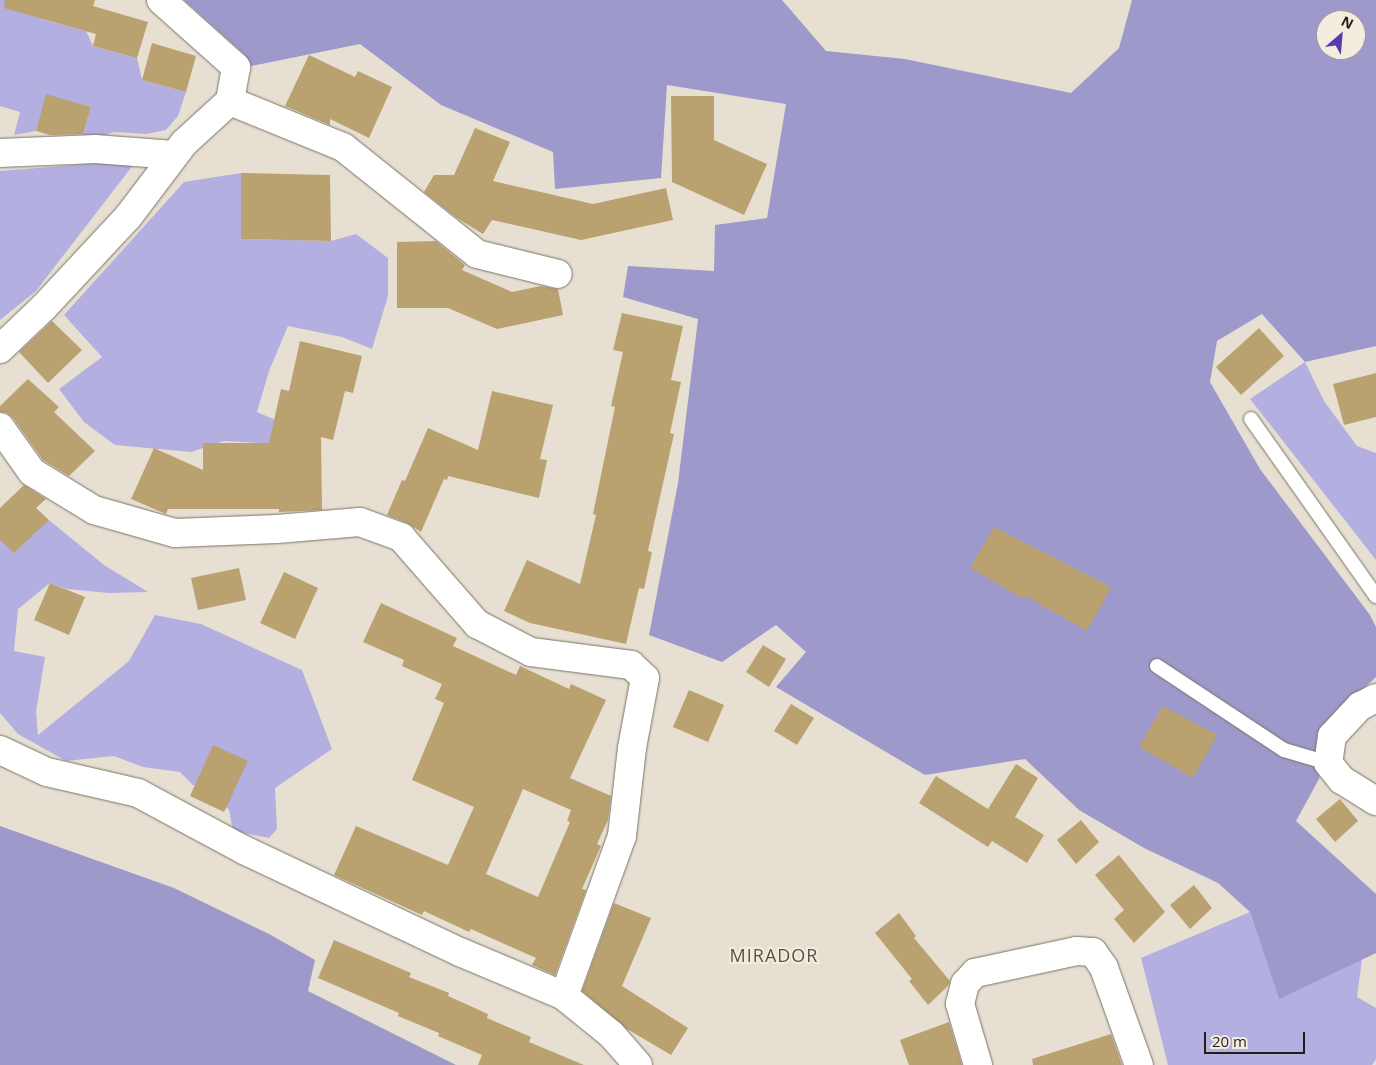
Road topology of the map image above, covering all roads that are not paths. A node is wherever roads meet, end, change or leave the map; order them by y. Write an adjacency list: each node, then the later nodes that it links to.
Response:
1 (161, 0): 2 (street)
2 (230, 101): 4 (street); 5 (street)
3 (0, 153): 4 (street)
4 (174, 155): 6 (street)
5 (558, 274)
6 (0, 350)
7 (1251, 419): 9 (lane)
8 (0, 427): 15 (street)
9 (1376, 596)
10 (1157, 666): 13 (lane)
11 (1376, 698): 13 (street)
12 (0, 750): 15 (street)
13 (1328, 763): 14 (street)
14 (1376, 801)
15 (564, 996): 16 (street)
16 (638, 1065)
17 (978, 1065): 18 (street)
18 (1139, 1065)

